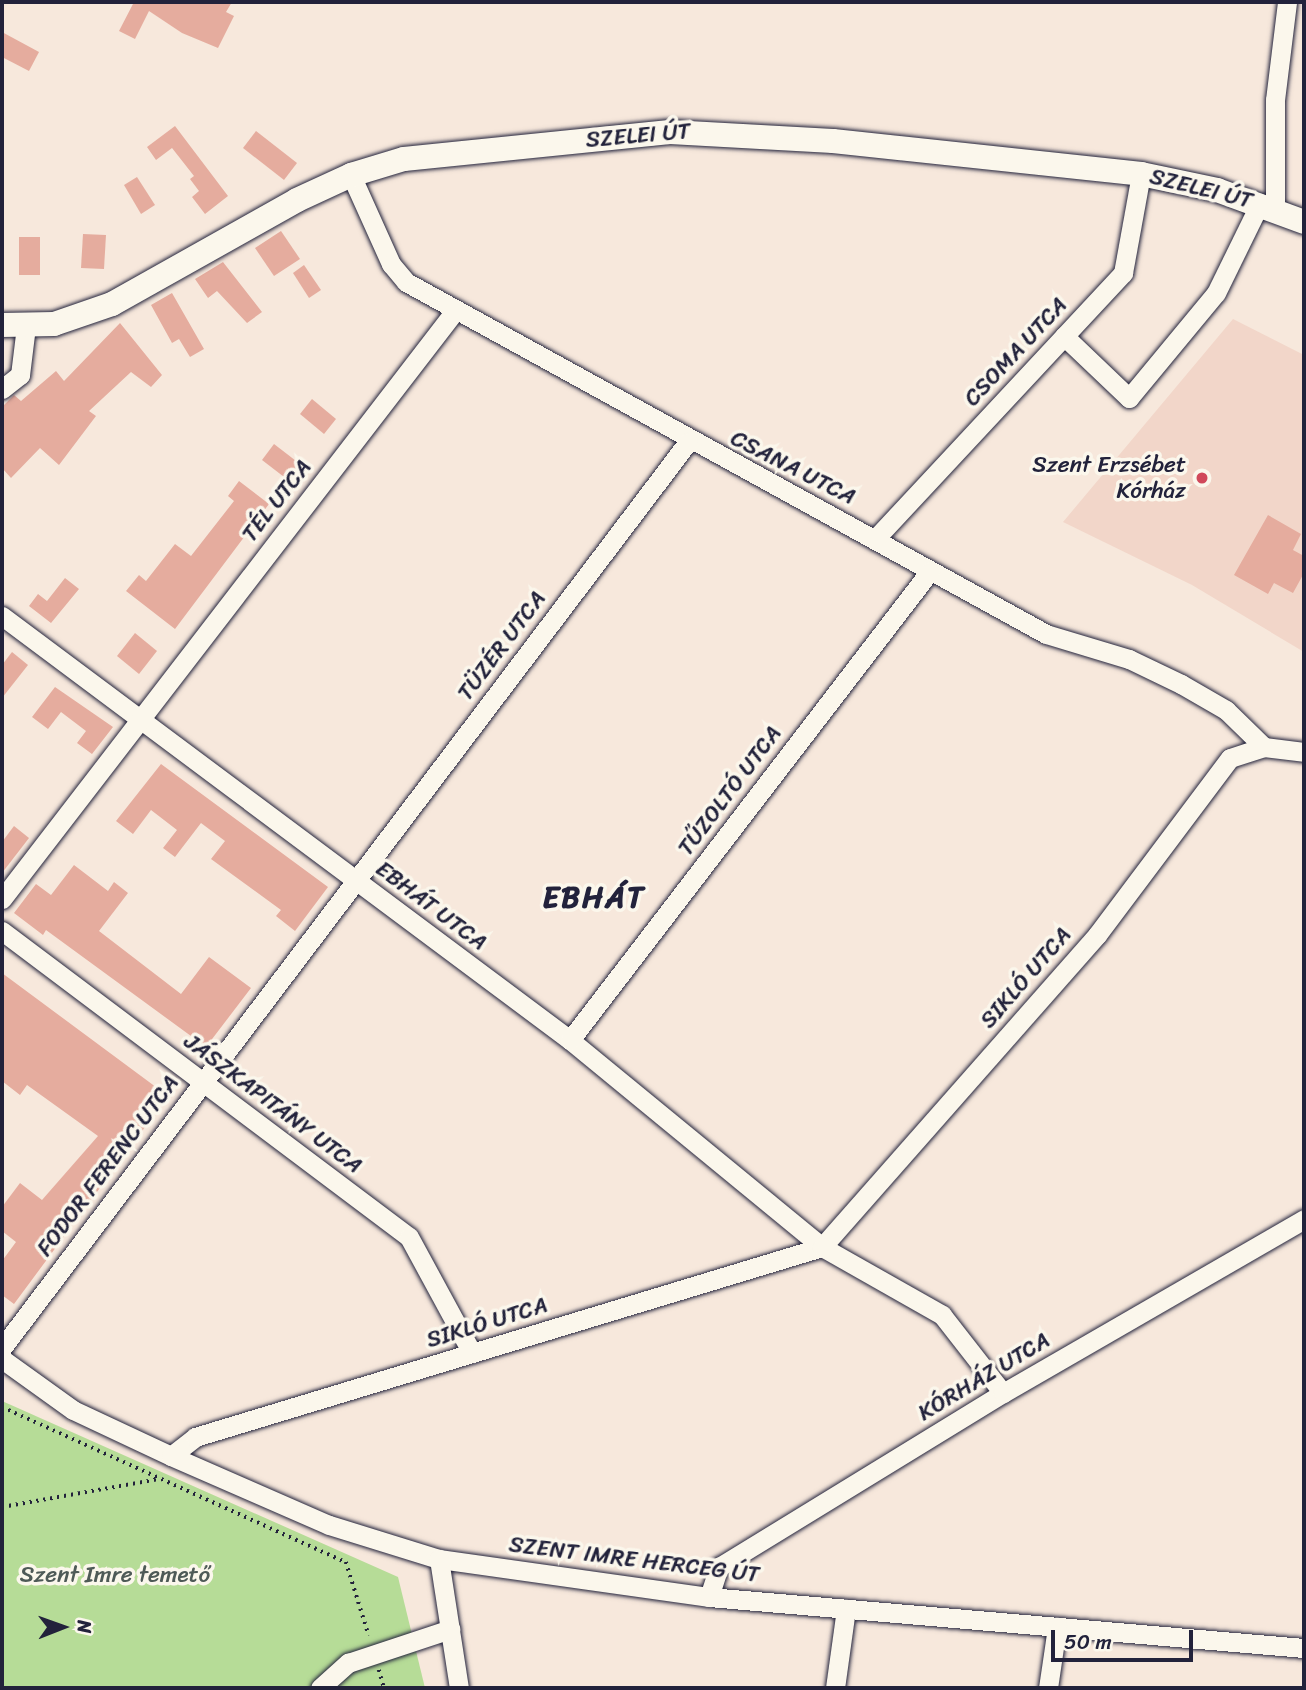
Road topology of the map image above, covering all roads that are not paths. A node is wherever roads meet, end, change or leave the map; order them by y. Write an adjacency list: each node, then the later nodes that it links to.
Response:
1 (1287, 2): 4 (street)
2 (1142, 174): 3 (main road, SZELEI ÚT); 4 (main road, SZELEI ÚT); 8 (street, CSOMA UTCA)
3 (351, 175): 6 (street, CSANA UTCA); 7 (main road, SZELEI ÚT)
4 (1267, 206): 5 (main road, SZELEI ÚT); 8 (street)
5 (1304, 222)
6 (453, 312): 10 (street, CSANA UTCA); 14 (street, TÉL UTCA)
7 (14, 325): 9 (street)
8 (1064, 336): 11 (street, CSOMA UTCA)
9 (2, 389)
10 (688, 442): 11 (street, CSANA UTCA); 17 (street, TÜZÉR UTCA)
11 (875, 539): 12 (street, CSANA UTCA)
12 (930, 572): 15 (street, CSANA UTCA); 20 (street, TŰZOLTÓ UTCA)
13 (2, 615): 14 (street, EBHÁT UTCA)
14 (140, 720): 17 (street, EBHÁT UTCA); 18 (street, TÉL UTCA)
15 (1264, 747): 16 (street); 23 (street, SIKLÓ UTCA)
16 (1304, 752)
17 (355, 880): 20 (street, EBHÁT UTCA); 21 (street, FODOR FERENC UTCA)
18 (2, 899)
19 (2, 931): 21 (street, JÁSZKAPITÁNY UTCA)
20 (570, 1040): 23 (street, EBHÁT UTCA)
21 (202, 1081): 24 (street, FODOR FERENC UTCA); 25 (street, JÁSZKAPITÁNY UTCA)
22 (1304, 1219): 27 (street, KÓRHÁZ UTCA)
23 (822, 1247): 25 (street, SIKLÓ UTCA); 27 (street)
24 (2, 1348)
25 (472, 1353): 28 (street, SIKLÓ UTCA)
26 (2, 1359): 28 (street, SZENT IMRE HERCEG ÚT)
27 (1003, 1393): 30 (street, KÓRHÁZ UTCA)
28 (171, 1456): 29 (street, SZENT IMRE HERCEG ÚT)
29 (439, 1559): 30 (street, SZENT IMRE HERCEG ÚT); 33 (street)
30 (709, 1597): 31 (street, SZENT IMRE HERCEG ÚT)
31 (846, 1609): 32 (street, SZENT IMRE HERCEG ÚT); 37 (street)
32 (1057, 1627): 34 (street, SZENT IMRE HERCEG ÚT); 38 (street)
33 (450, 1629): 35 (street); 36 (street)
34 (1304, 1648)
35 (320, 1688)
36 (459, 1688)
37 (835, 1688)
38 (1048, 1688)

